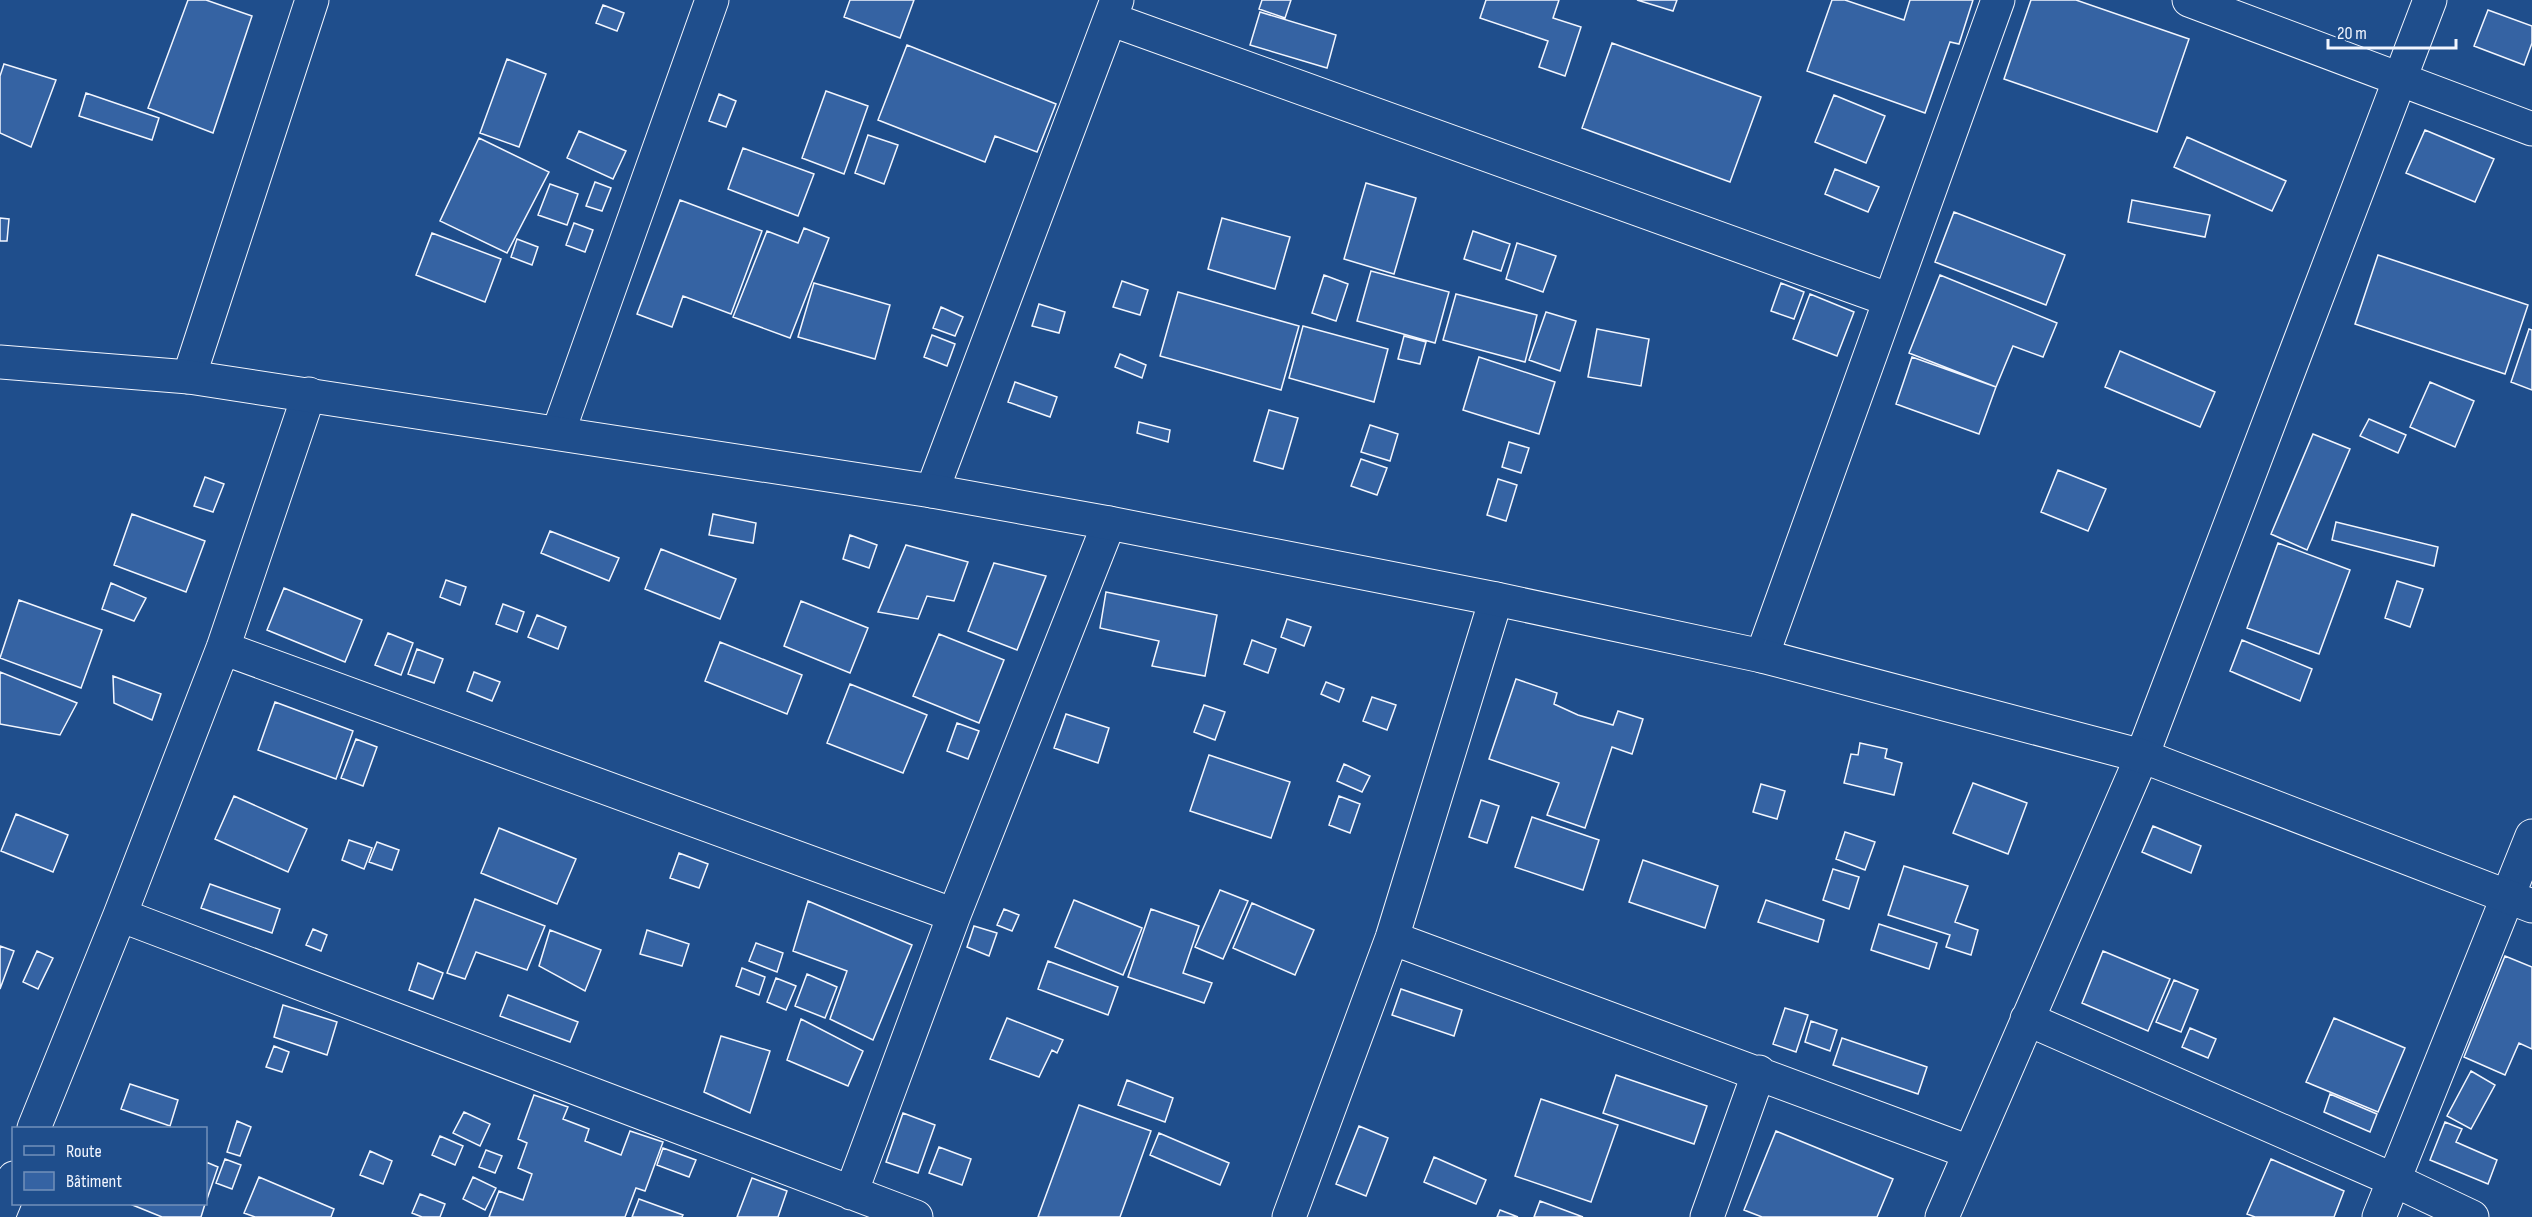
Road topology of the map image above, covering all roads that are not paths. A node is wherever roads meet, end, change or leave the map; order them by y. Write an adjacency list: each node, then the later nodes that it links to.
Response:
1 (312, 0): 11 (street)
2 (712, 0): 13 (street)
3 (1998, 0): 9 (street)
4 (2189, 0): 7 (street)
5 (2430, 0): 7 (street)
6 (1114, 9): 9 (street); 14 (street)
7 (2400, 80): 8 (street); 19 (street)
8 (2532, 129)
9 (1890, 300): 18 (street)
10 (0, 362): 11 (street)
11 (189, 377): 12 (street)
12 (309, 394): 13 (street); 17 (street)
13 (558, 433): 14 (street)
14 (932, 491): 15 (street)
15 (1109, 523): 16 (street); 23 (street)
16 (1496, 599): 18 (street); 24 (street)
17 (223, 648): 22 (street); 23 (street)
18 (1762, 656): 19 (street)
19 (2142, 756): 21 (street); 25 (street)
20 (2532, 836): 21 (street)
21 (2520, 901): 29 (street)
22 (120, 915): 27 (street); 31 (street)
23 (954, 915): 31 (street)
24 (1392, 938): 26 (street); 34 (street)
25 (2027, 1020): 28 (street); 29 (street)
26 (1759, 1072): 28 (street); 35 (street)
27 (34, 1127)
28 (1969, 1152): 36 (street)
29 (2394, 1180): 37 (street); 38 (street)
30 (12, 1183): 32 (street)
31 (851, 1193): 33 (street)
32 (0, 1212)
33 (916, 1217)
34 (1289, 1217)
35 (1707, 1217)
36 (1942, 1217)
37 (2379, 1217)
38 (2472, 1217)

